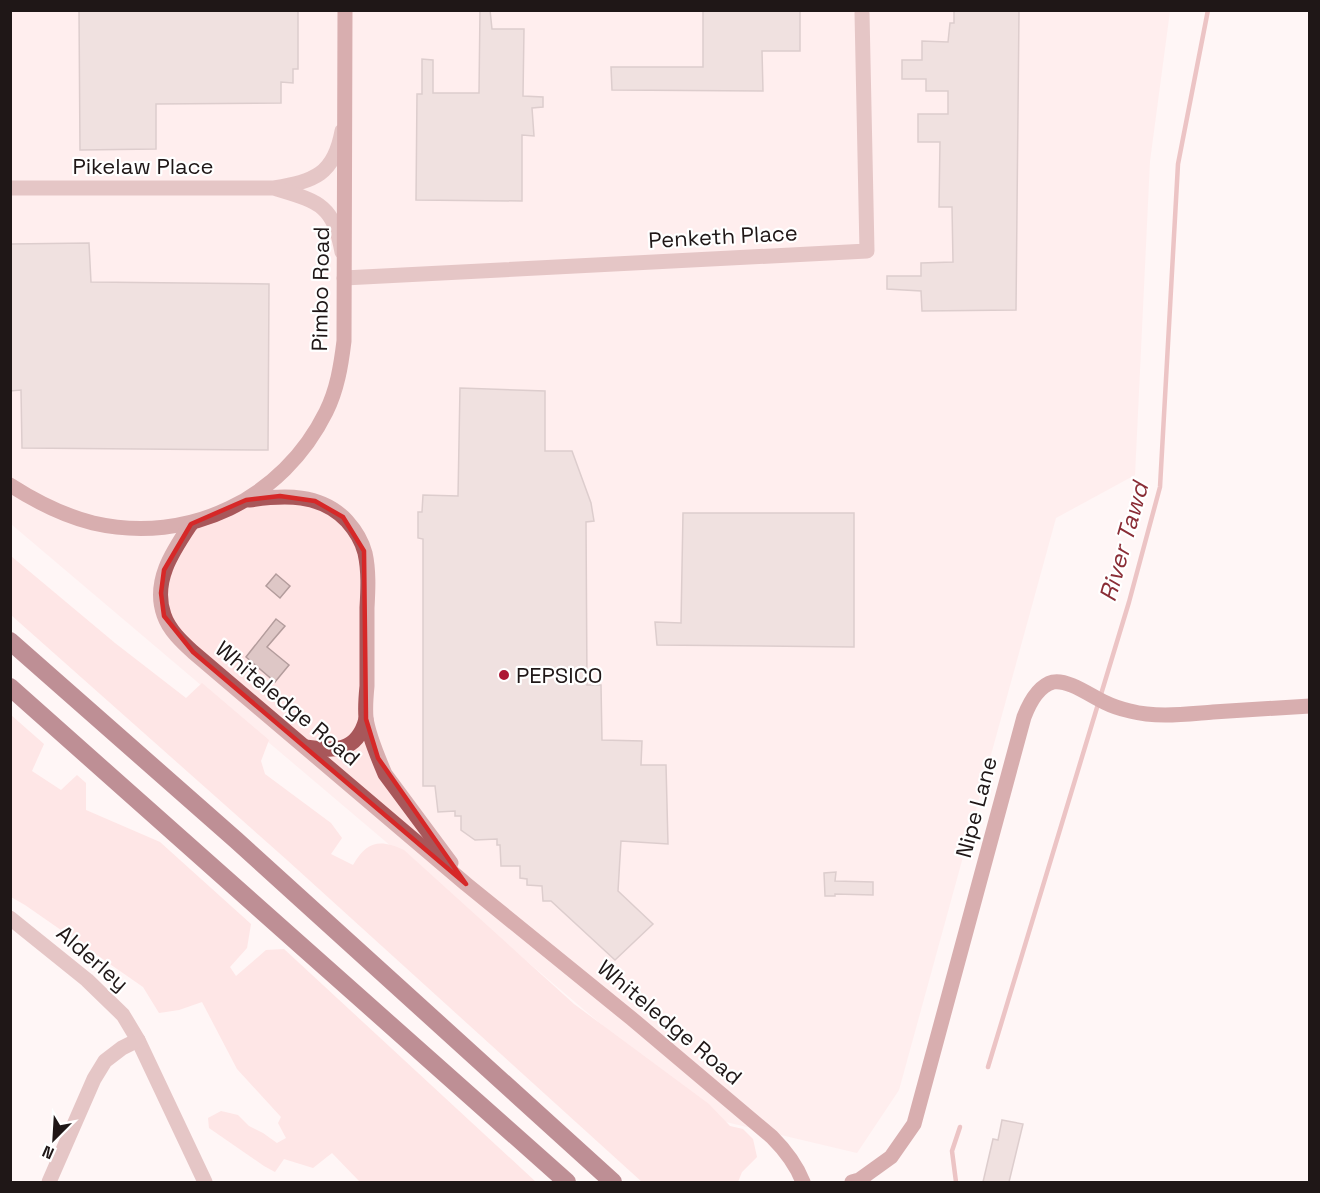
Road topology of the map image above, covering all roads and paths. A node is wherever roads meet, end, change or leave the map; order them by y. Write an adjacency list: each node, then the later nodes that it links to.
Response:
1 (345, 10): 3 (street, Pimbo Road)
2 (862, 13): 6 (street, Penketh Place)
3 (344, 113): 5 (street, Pikelaw Place); 6 (street, Pimbo Road)
4 (10, 188): 5 (street, Pikelaw Place)
5 (274, 188): 6 (street, Pikelaw Place)
6 (344, 271): 8 (street, Pimbo Road)
7 (10, 485): 9 (street, Pimbo Road)
8 (246, 500): 9 (street, Pimbo Road); 13 (street, Whiteledge Road)
9 (191, 524): 14 (street, Whiteledge Road)
10 (10, 641): 21 (highway)
11 (10, 687): 20 (highway)
12 (1310, 706): 23 (street, Nipe Lane)
13 (366, 719): 14 (street); 15 (street, Whiteledge Road)
14 (305, 747): 15 (street, Whiteledge Road)
15 (466, 884): 22 (street, Whiteledge Road)
16 (10, 918): 17 (street, Alderley)
17 (138, 1040): 18 (street); 19 (street, Alderley)
18 (49, 1182)
19 (205, 1182)
20 (567, 1182)
21 (613, 1182)
22 (803, 1182)
23 (852, 1182)

